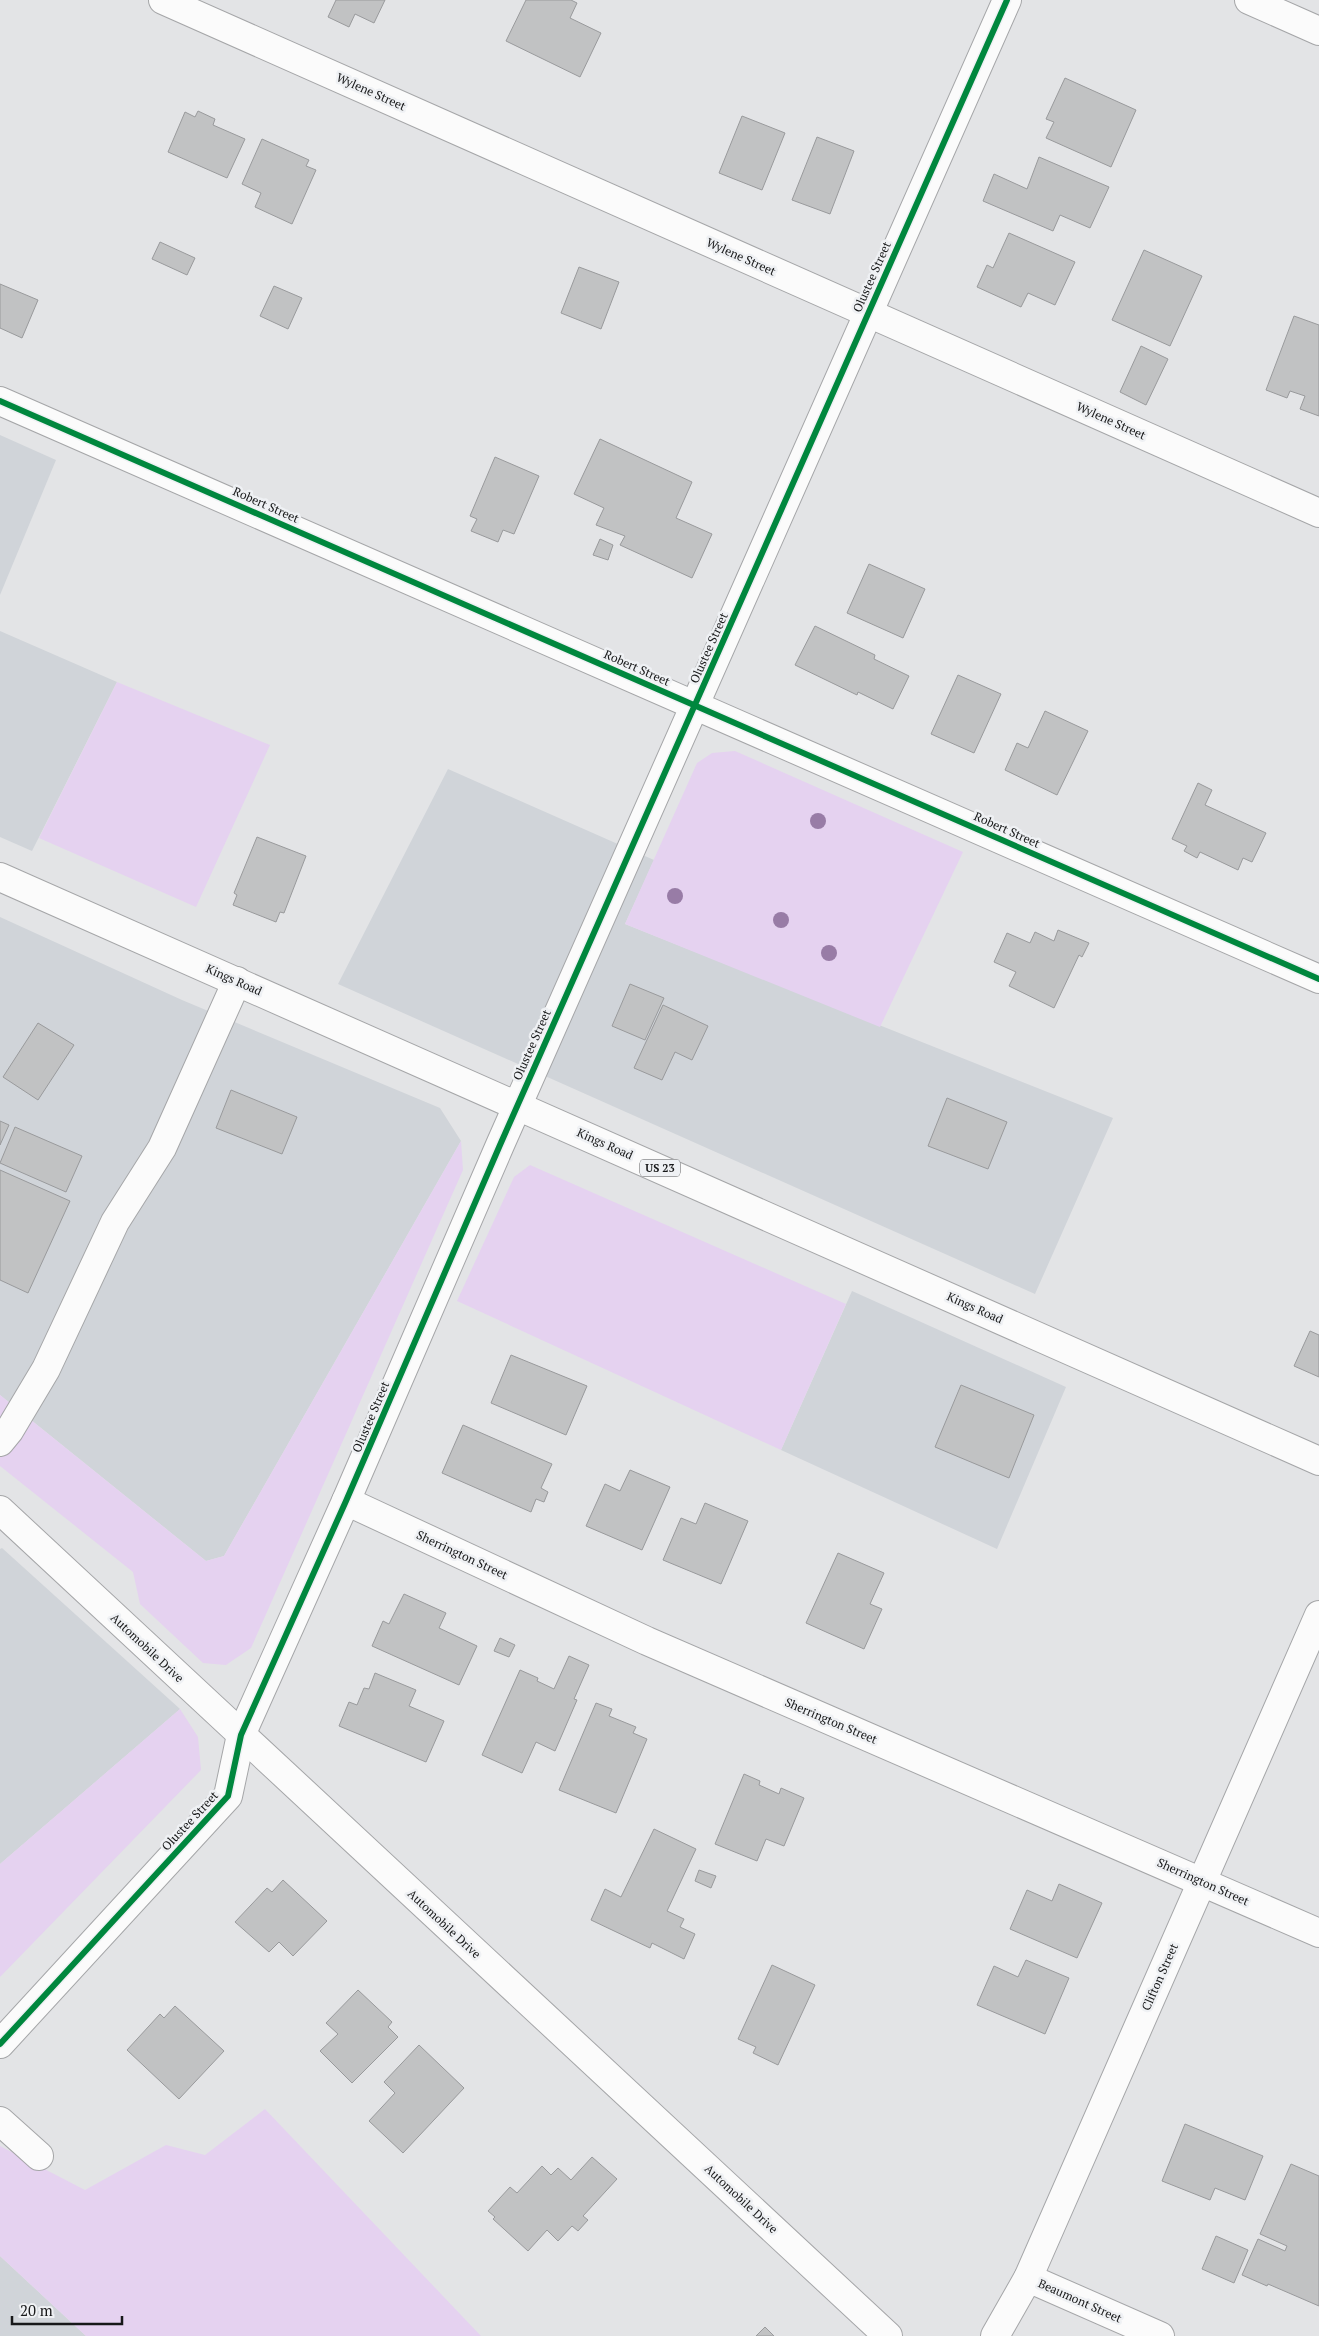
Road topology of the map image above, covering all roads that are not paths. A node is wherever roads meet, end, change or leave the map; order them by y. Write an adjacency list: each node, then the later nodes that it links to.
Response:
1 (163, 0): 5 (street, Wylene Street)
2 (1007, 0): 5 (street, Olustee Street)
3 (1249, 0): 4 (street)
4 (1319, 31)
5 (868, 314): 7 (street, Wylene Street); 8 (street, Olustee Street)
6 (0, 401): 8 (street, Robert Street)
7 (1319, 513)
8 (696, 706): 10 (street, Robert Street); 12 (street, Olustee Street)
9 (0, 877): 11 (street, Kings Road / US 23)
10 (1319, 979)
11 (237, 981): 12 (street, Kings Road / US 23); 13 (street)
12 (518, 1105): 14 (street, Kings Road / US 23); 15 (street, Olustee Street)
13 (0, 1442)
14 (1319, 1461)
15 (346, 1501): 18 (street, Olustee Street); 19 (street, Sherrington Street)
16 (0, 1510): 18 (street, Automobile Drive)
17 (1319, 1615): 19 (street, Clifton Street)
18 (241, 1735): 21 (street, Olustee Street); 25 (street, Automobile Drive)
19 (1201, 1881): 20 (street, Sherrington Street); 24 (street, Clifton Street)
20 (1319, 1933)
21 (0, 2044)
22 (0, 2121): 23 (street)
23 (39, 2156)
24 (1028, 2278): 26 (street, Clifton Street); 27 (street, Beaumont Street)
25 (888, 2336)
26 (995, 2336)
27 (1160, 2336)

